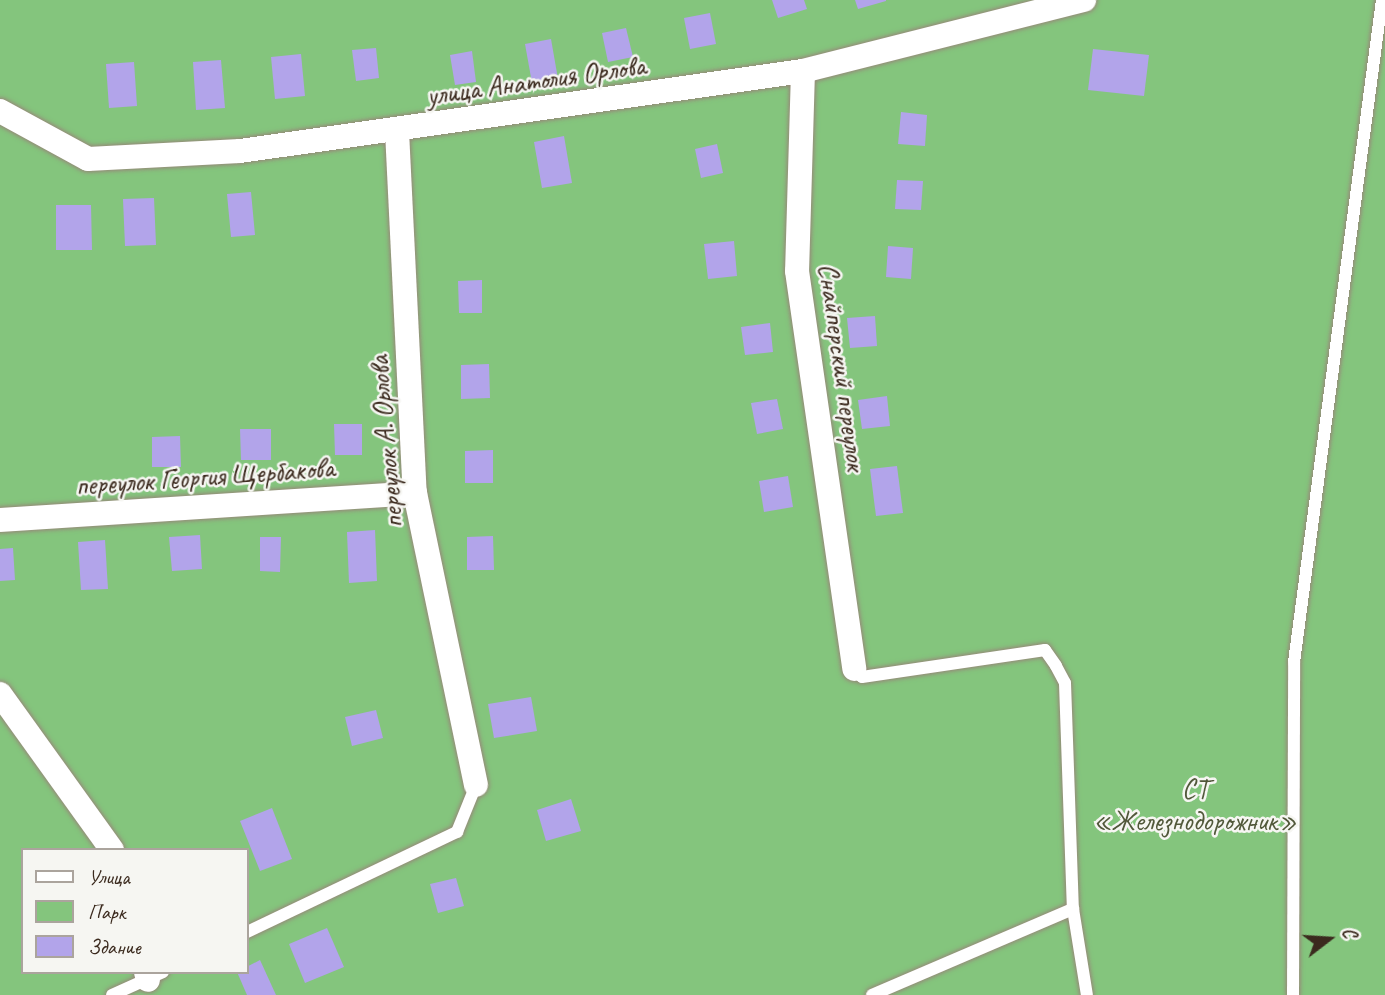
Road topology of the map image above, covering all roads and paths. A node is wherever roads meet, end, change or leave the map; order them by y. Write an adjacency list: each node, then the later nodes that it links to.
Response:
1 (1084, 0): 3 (street, улица Анатолия Орлова)
2 (1382, 0): 18 (lane)
3 (803, 71): 5 (street, улица Анатолия Орлова); 8 (street, Снайперский переулок)
4 (0, 111): 5 (street, улица Анатолия Орлова)
5 (397, 131): 6 (street, переулок А. Орлова)
6 (415, 493): 7 (street, переулок Георгия Щербакова); 10 (street, переулок А. Орлова)
7 (0, 520)
8 (854, 669): 12 (lane)
9 (0, 694): 11 (street)
10 (476, 785): 13 (lane)
11 (111, 848)
12 (1073, 909): 16 (lane); 17 (lane)
13 (248, 932)
14 (152, 975): 15 (lane)
15 (112, 995)
16 (872, 995)
17 (1087, 995)
18 (1293, 995)

